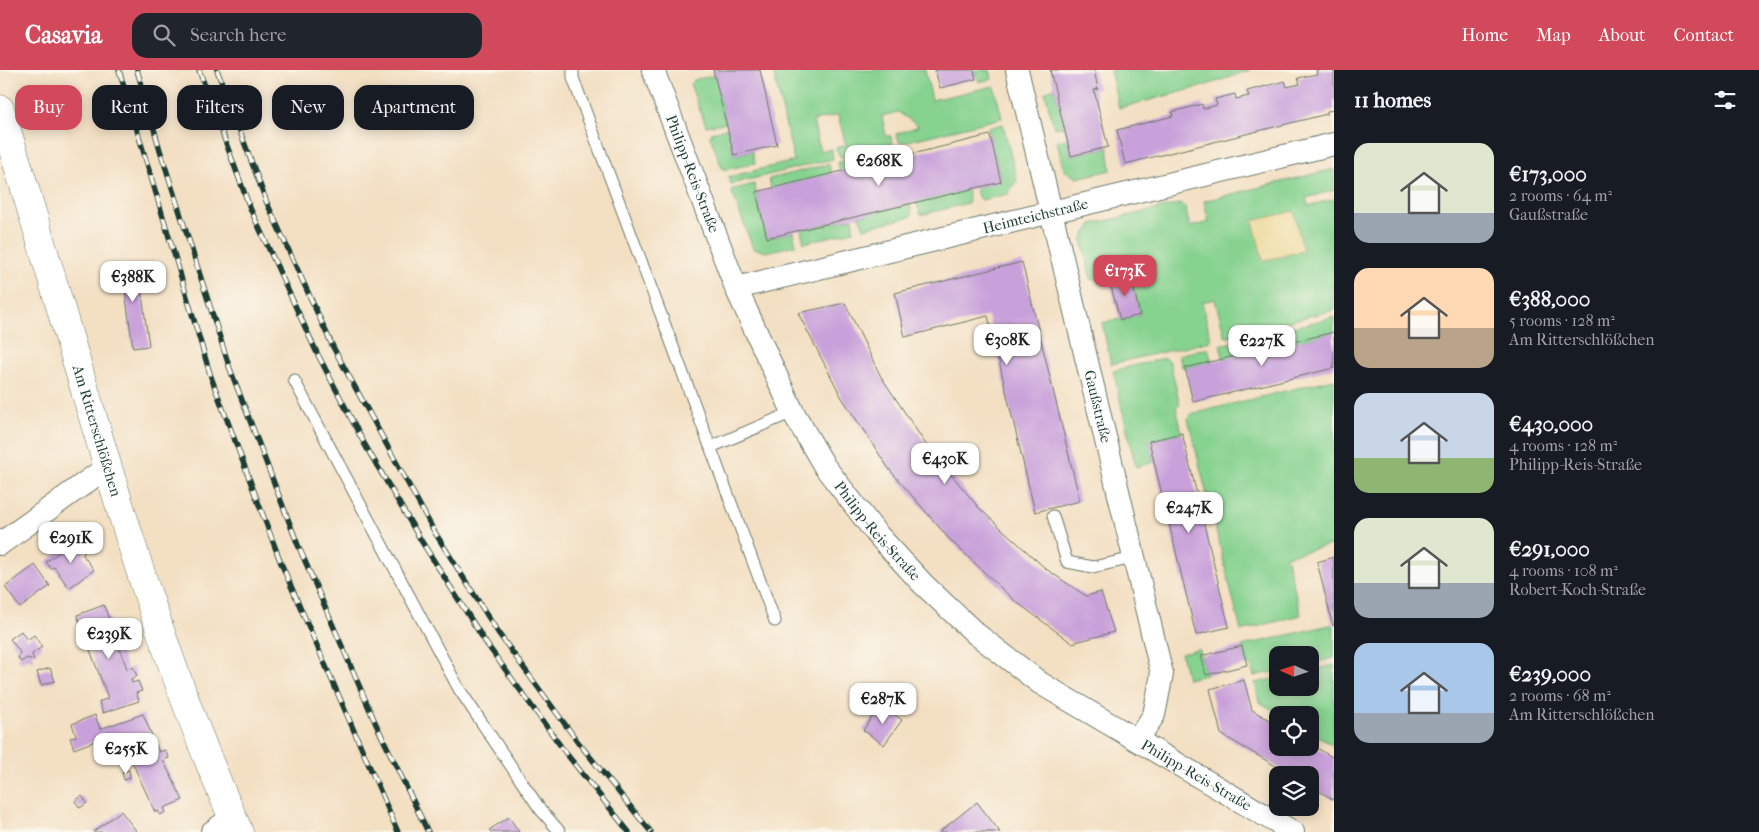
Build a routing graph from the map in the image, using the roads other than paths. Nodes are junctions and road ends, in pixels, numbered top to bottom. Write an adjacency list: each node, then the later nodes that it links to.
1 (573, 70): 10 (lane)
2 (653, 70): 7 (street, Philipp-Reis-Straße)
3 (1017, 70): 6 (street, Gaußstraße)
4 (1, 115): 11 (main road, Am Ritterschlößchen)
5 (1334, 144): 6 (street, Heimteichstraße)
6 (1051, 212): 7 (street, Heimteichstraße); 14 (street, Gaußstraße)
7 (736, 288): 9 (street, Philipp-Reis-Straße)
8 (294, 380): 18 (lane)
9 (792, 412): 10 (lane); 16 (street, Philipp-Reis-Straße)
10 (711, 447): 15 (lane)
11 (110, 470): 13 (street); 17 (main road, Am Ritterschlößchen)
12 (1053, 516): 14 (lane)
13 (0, 544)
14 (1134, 558): 16 (street, Gaußstraße)
15 (776, 621)
16 (1137, 740): 19 (street, Philipp-Reis-Straße)
17 (228, 827)
18 (560, 832)
19 (1293, 832)

